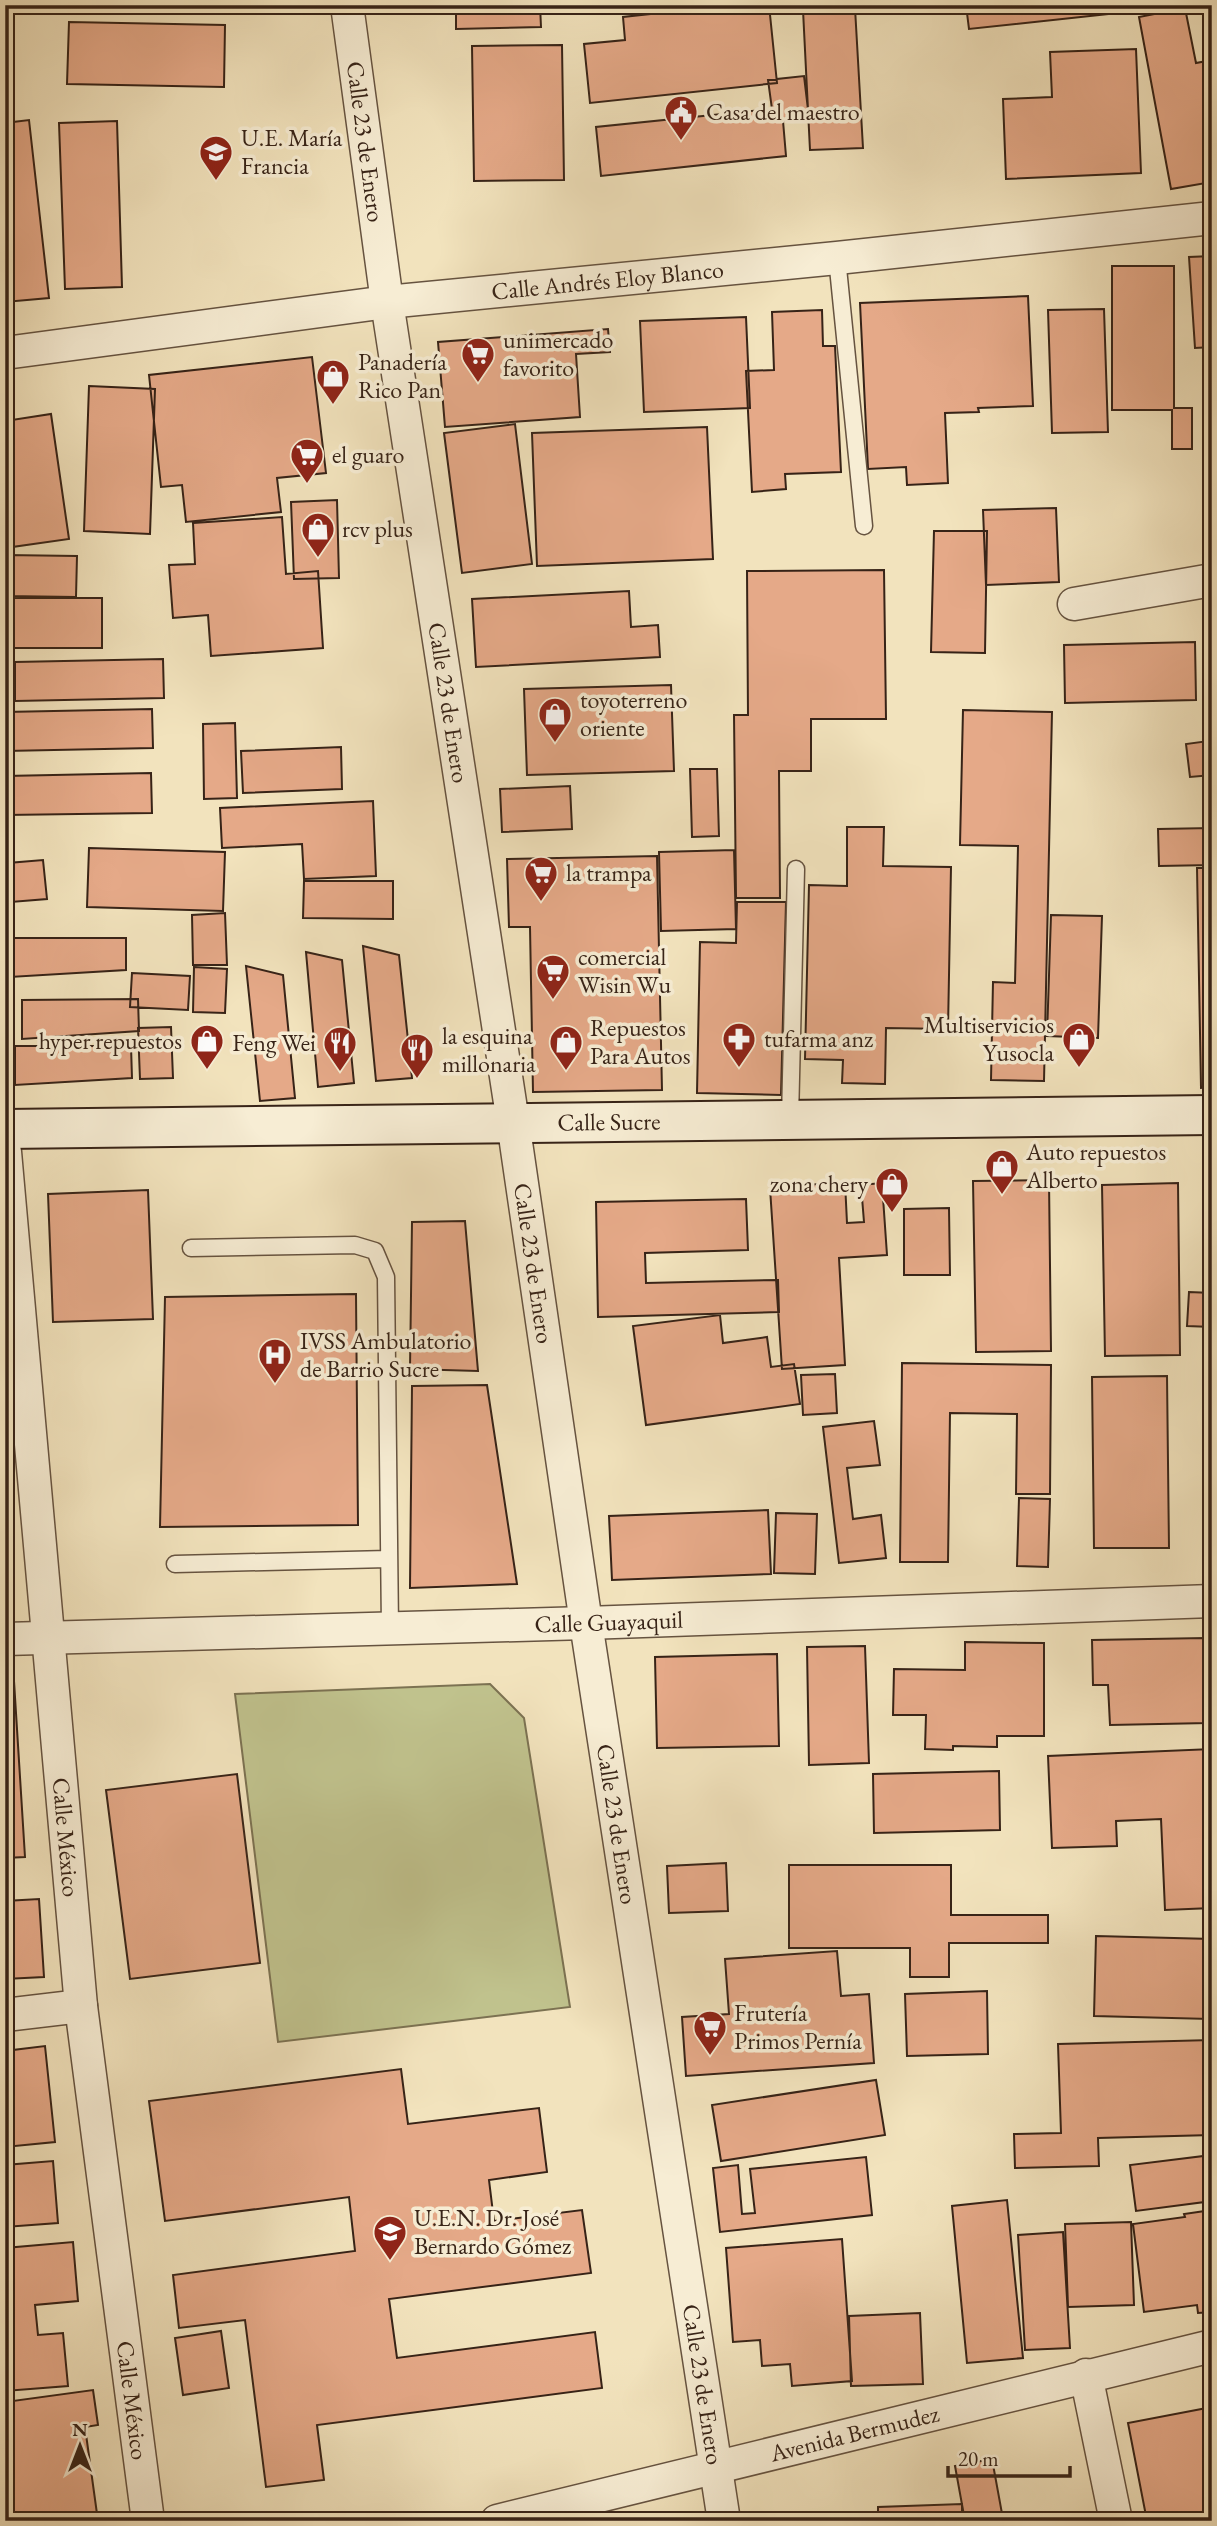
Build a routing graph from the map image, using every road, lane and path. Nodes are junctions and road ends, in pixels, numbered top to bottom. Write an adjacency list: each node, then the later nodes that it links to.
1 (347, 5): 4 (street, Calle 23 de Enero)
2 (1212, 218): 3 (street, Calle Andrés Eloy Blanco)
3 (837, 258): 4 (street, Calle Andrés Eloy Blanco); 6 (lane)
4 (387, 302): 5 (street, Calle Andrés Eloy Blanco); 12 (street, Calle 23 de Enero)
5 (5, 353)
6 (864, 526)
7 (1212, 580): 8 (street)
8 (1074, 604)
9 (796, 869): 11 (lane)
10 (1212, 1115): 11 (street, Calle Sucre)
11 (790, 1119): 12 (street, Calle Sucre)
12 (513, 1122): 13 (street, Calle Sucre); 19 (street, Calle 23 de Enero)
13 (5, 1129)
14 (5, 1152): 21 (street, Calle México)
15 (191, 1248): 16 (lane)
16 (388, 1559): 17 (lane); 20 (lane)
17 (174, 1564)
18 (1212, 1601): 19 (street, Calle Guayaquil)
19 (586, 1623): 20 (street, Calle Guayaquil); 27 (street, Calle 23 de Enero)
20 (390, 1628): 21 (street, Calle Guayaquil)
21 (50, 1638): 22 (street, Calle Guayaquil); 23 (street, Calle México)
22 (5, 1639)
23 (81, 2006): 24 (street); 28 (street, Calle México)
24 (5, 2015)
25 (1212, 2346): 26 (street, Avenida Bermudez)
26 (1086, 2375): 27 (street, Avenida Bermudez); 31 (street)
27 (715, 2467): 29 (street, Avenida Bermudez); 30 (street, Calle 23 de Enero)
28 (148, 2521)
29 (497, 2521)
30 (724, 2521)
31 (1116, 2521)

